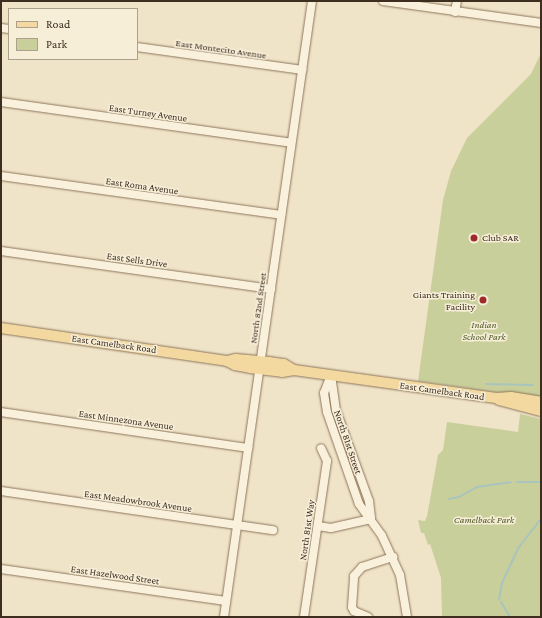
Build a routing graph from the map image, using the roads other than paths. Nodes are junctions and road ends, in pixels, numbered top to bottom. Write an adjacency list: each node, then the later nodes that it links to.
1 (312, 1): 7 (street, North 82nd Street)
2 (383, 1): 4 (street)
3 (457, 1): 4 (street)
4 (456, 12): 5 (street)
5 (541, 23)
6 (138, 47): 7 (street, East Montecito Avenue)
7 (302, 70): 9 (street, North 82nd Street)
8 (1, 102): 9 (street, East Turney Avenue)
9 (291, 143): 11 (street, North 82nd Street)
10 (1, 176): 11 (street, East Roma Avenue)
11 (281, 215): 13 (street, North 82nd Street)
12 (1, 251): 13 (street, East Sells Drive)
13 (271, 289): 15 (street, North 82nd Street)
14 (1, 328): 15 (main road, East Camelback Road)
15 (260, 365): 16 (main road, East Camelback Road); 21 (street, North 82nd Street)
16 (331, 375): 17 (main road, East Camelback Road); 24 (street, North 81st Street)
17 (496, 398): 18 (main road, East Camelback Road); 19 (main road, East Camelback Road)
18 (541, 402)
19 (541, 410)
20 (1, 412): 21 (street, East Minnezona Avenue)
21 (248, 448): 25 (street, North 82nd Street)
22 (321, 448): 26 (street, North 81st Way)
23 (1, 491): 25 (street, East Meadowbrook Avenue)
24 (371, 519): 26 (street); 28 (street, North 81st Street)
25 (237, 525): 27 (street, East Meadowbrook Avenue); 30 (street, North 82nd Street)
26 (318, 526): 32 (street, North 81st Way)
27 (273, 530)
28 (393, 557): 33 (street); 34 (street, North 81st Street)
29 (1, 569): 30 (street, East Hazelwood Street)
30 (226, 601): 31 (street, North 82nd Street)
31 (224, 617)
32 (304, 617)
33 (368, 617)
34 (407, 617)

